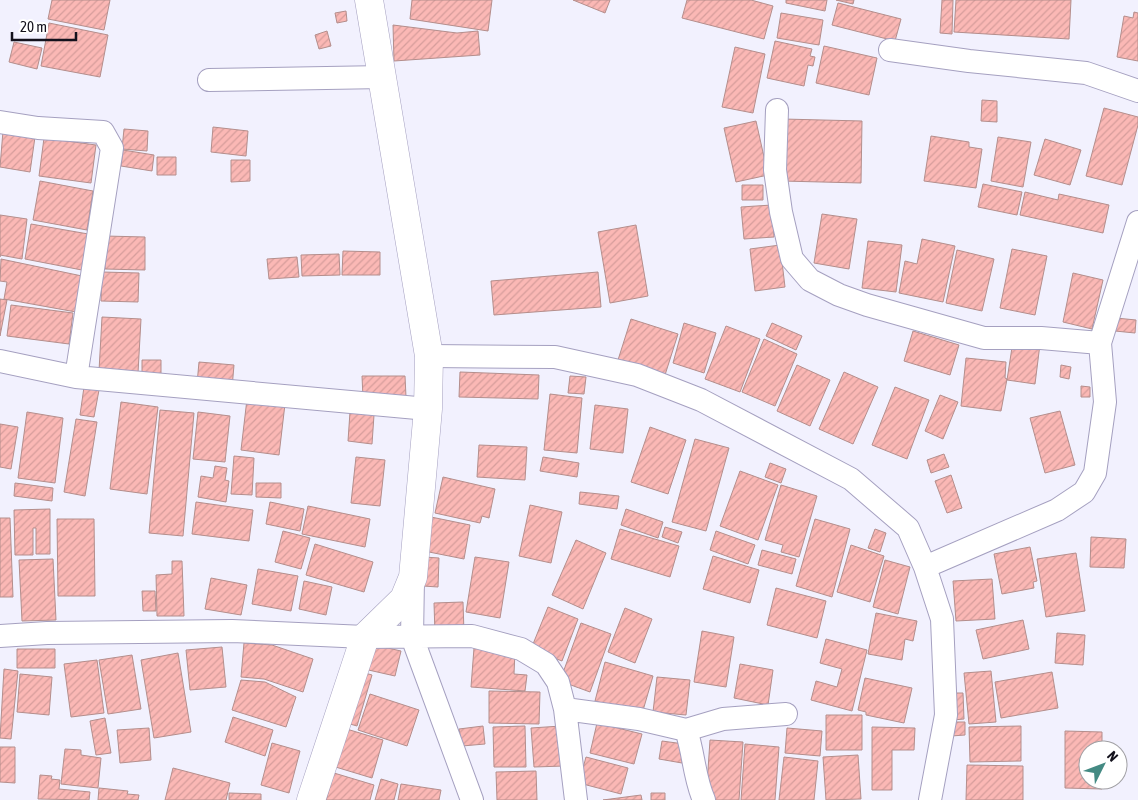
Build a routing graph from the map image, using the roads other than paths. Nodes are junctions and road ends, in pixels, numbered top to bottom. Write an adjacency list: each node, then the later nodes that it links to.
1 (369, 0): 3 (street)
2 (890, 50): 5 (street)
3 (384, 77): 4 (street); 10 (street)
4 (209, 80)
5 (1138, 91)
6 (777, 110): 9 (street)
7 (0, 122): 12 (street)
8 (1138, 222): 9 (street)
9 (1100, 343): 14 (street)
10 (430, 356): 13 (street); 14 (street)
11 (0, 361): 12 (street)
12 (76, 377): 13 (street)
13 (428, 408): 15 (street)
14 (925, 567): 26 (street)
15 (413, 577): 17 (street); 18 (street)
16 (0, 636): 17 (street)
17 (365, 637): 18 (street); 22 (street)
18 (412, 638): 19 (street); 23 (street)
19 (565, 709): 21 (street); 24 (street)
20 (786, 714): 21 (street)
21 (686, 730): 25 (street)
22 (311, 800)
23 (472, 800)
24 (576, 800)
25 (704, 800)
26 (930, 800)

